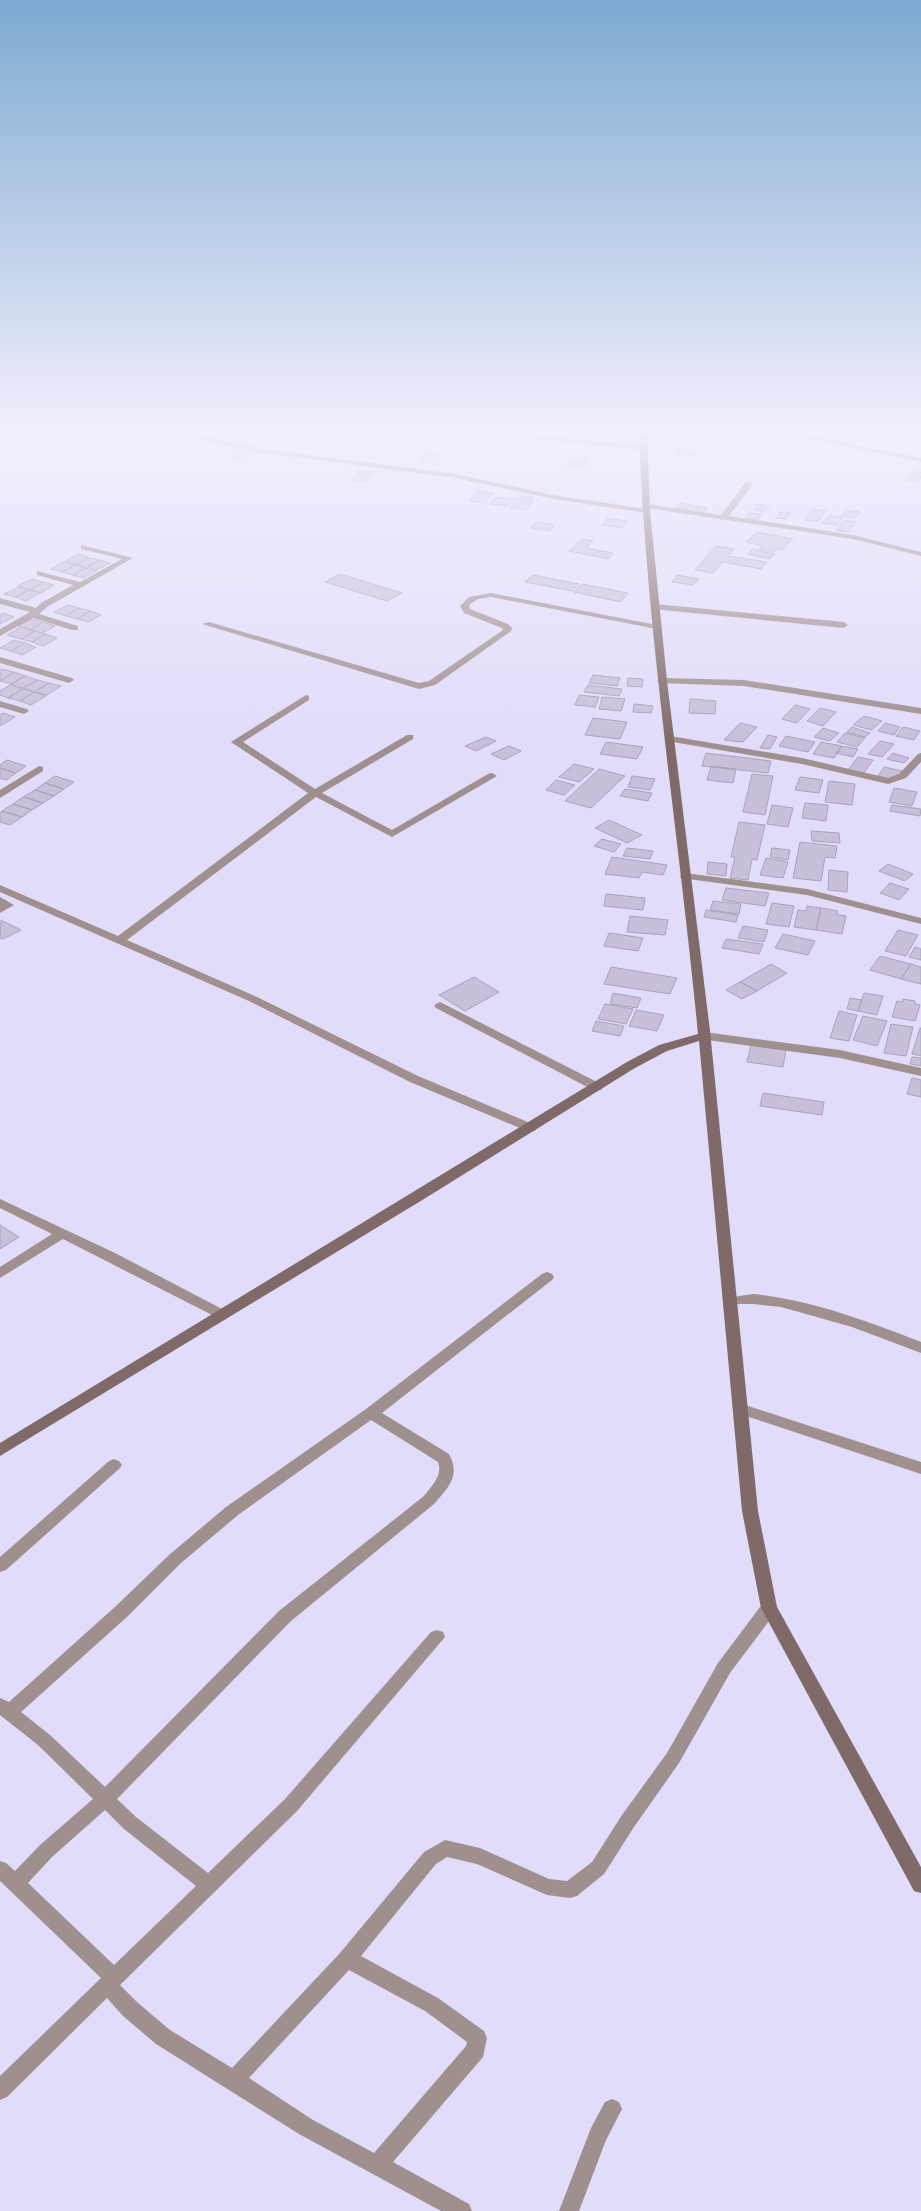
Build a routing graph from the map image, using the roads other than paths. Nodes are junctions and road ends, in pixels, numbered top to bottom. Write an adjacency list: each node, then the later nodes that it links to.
1 (648, 534): 8 (main road)
2 (834, 534): 4 (street)
3 (84, 547): 6 (street)
4 (921, 554)
5 (40, 573): 6 (street)
6 (81, 585): 9 (street)
7 (0, 601): 9 (street)
8 (655, 607): 11 (street); 12 (main road)
9 (35, 613): 13 (street); 14 (street)
10 (206, 624): 12 (lane)
11 (844, 625)
12 (657, 627): 17 (main road)
13 (75, 628)
14 (0, 633)
15 (0, 660): 16 (street)
16 (69, 680)
17 (662, 681): 21 (street); 23 (main road)
18 (306, 698): 27 (street)
19 (0, 704): 20 (street)
20 (24, 711)
21 (921, 711)
22 (410, 737): 27 (street)
23 (670, 739): 24 (street); 29 (main road)
24 (921, 756)
25 (39, 769): 28 (street)
26 (492, 776): 27 (street)
27 (315, 793): 34 (street)
28 (0, 795)
29 (685, 876): 33 (street); 36 (main road)
30 (0, 888): 31 (street)
31 (28, 900): 32 (street); 34 (street)
32 (3, 905)
33 (921, 920)
34 (120, 940): 39 (street)
35 (440, 1006): 38 (street)
36 (704, 1036): 37 (street); 38 (main road); 44 (main road)
37 (921, 1072)
38 (597, 1086): 39 (main road)
39 (531, 1128): 45 (main road)
40 (0, 1203): 41 (street)
41 (63, 1233): 42 (street); 45 (street)
42 (0, 1273)
43 (547, 1277): 48 (street)
44 (731, 1301): 46 (street); 47 (main road)
45 (220, 1314): 49 (main road)
46 (921, 1348)
47 (742, 1409): 51 (street); 53 (main road)
48 (371, 1413): 55 (street); 56 (street)
49 (0, 1450)
50 (114, 1465): 52 (street)
51 (921, 1468)
52 (0, 1566)
53 (769, 1608): 60 (main road); 61 (street)
54 (437, 1637): 59 (street)
55 (4, 1708): 56 (street)
56 (105, 1799): 58 (street); 59 (street)
57 (0, 1869): 58 (street)
58 (15, 1884): 62 (street)
59 (209, 1885): 62 (street)
60 (921, 1885)
61 (347, 1959): 63 (street); 66 (street)
62 (111, 1981): 63 (street); 64 (street)
63 (234, 2080): 66 (street)
64 (0, 2090)
65 (612, 2109): 68 (street)
66 (376, 2166): 67 (street)
67 (462, 2211)
68 (569, 2211)

